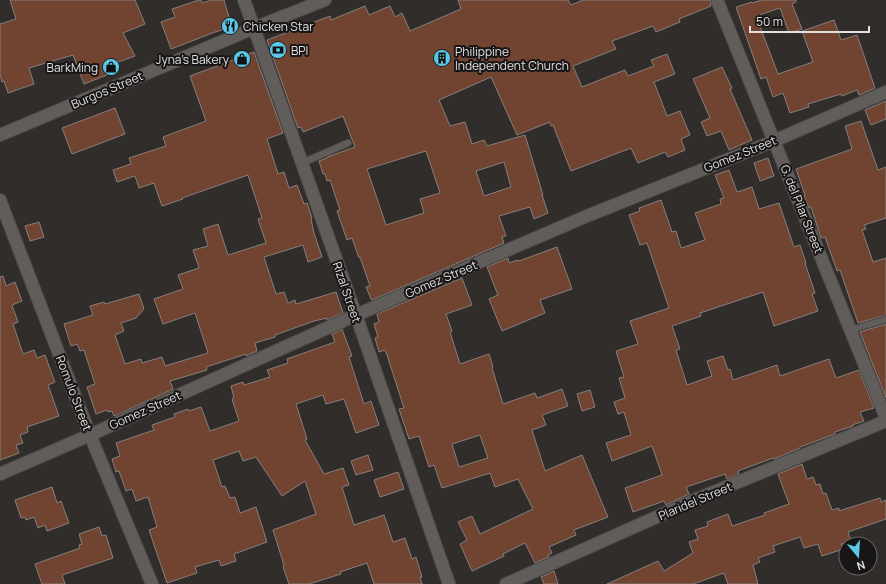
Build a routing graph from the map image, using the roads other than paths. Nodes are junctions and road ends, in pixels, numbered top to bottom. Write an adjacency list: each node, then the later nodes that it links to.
1 (244, 0): 4 (street, Rizal Street)
2 (324, 0): 4 (street, Burgos Street)
3 (717, 0): 7 (street, G. del Pilar Street)
4 (254, 28): 6 (street, Burgos Street); 9 (street, Rizal Street)
5 (886, 92): 7 (street, Gomez Street)
6 (0, 135)
7 (774, 141): 11 (street, Gomez Street); 13 (street, G. del Pilar Street)
8 (348, 143): 9 (lane)
9 (302, 163): 11 (street, Rizal Street)
10 (0, 200): 16 (street, Romulo Street)
11 (356, 315): 16 (street, Gomez Street); 19 (street, Rizal Street)
12 (886, 319): 13 (lane)
13 (851, 330): 14 (street, G. del Pilar Street)
14 (886, 418)
15 (886, 421): 20 (street, Plaridel Street)
16 (90, 435): 17 (street, Gomez Street); 18 (street, Romulo Street)
17 (0, 474)
18 (152, 584)
19 (449, 584)
20 (506, 584)

